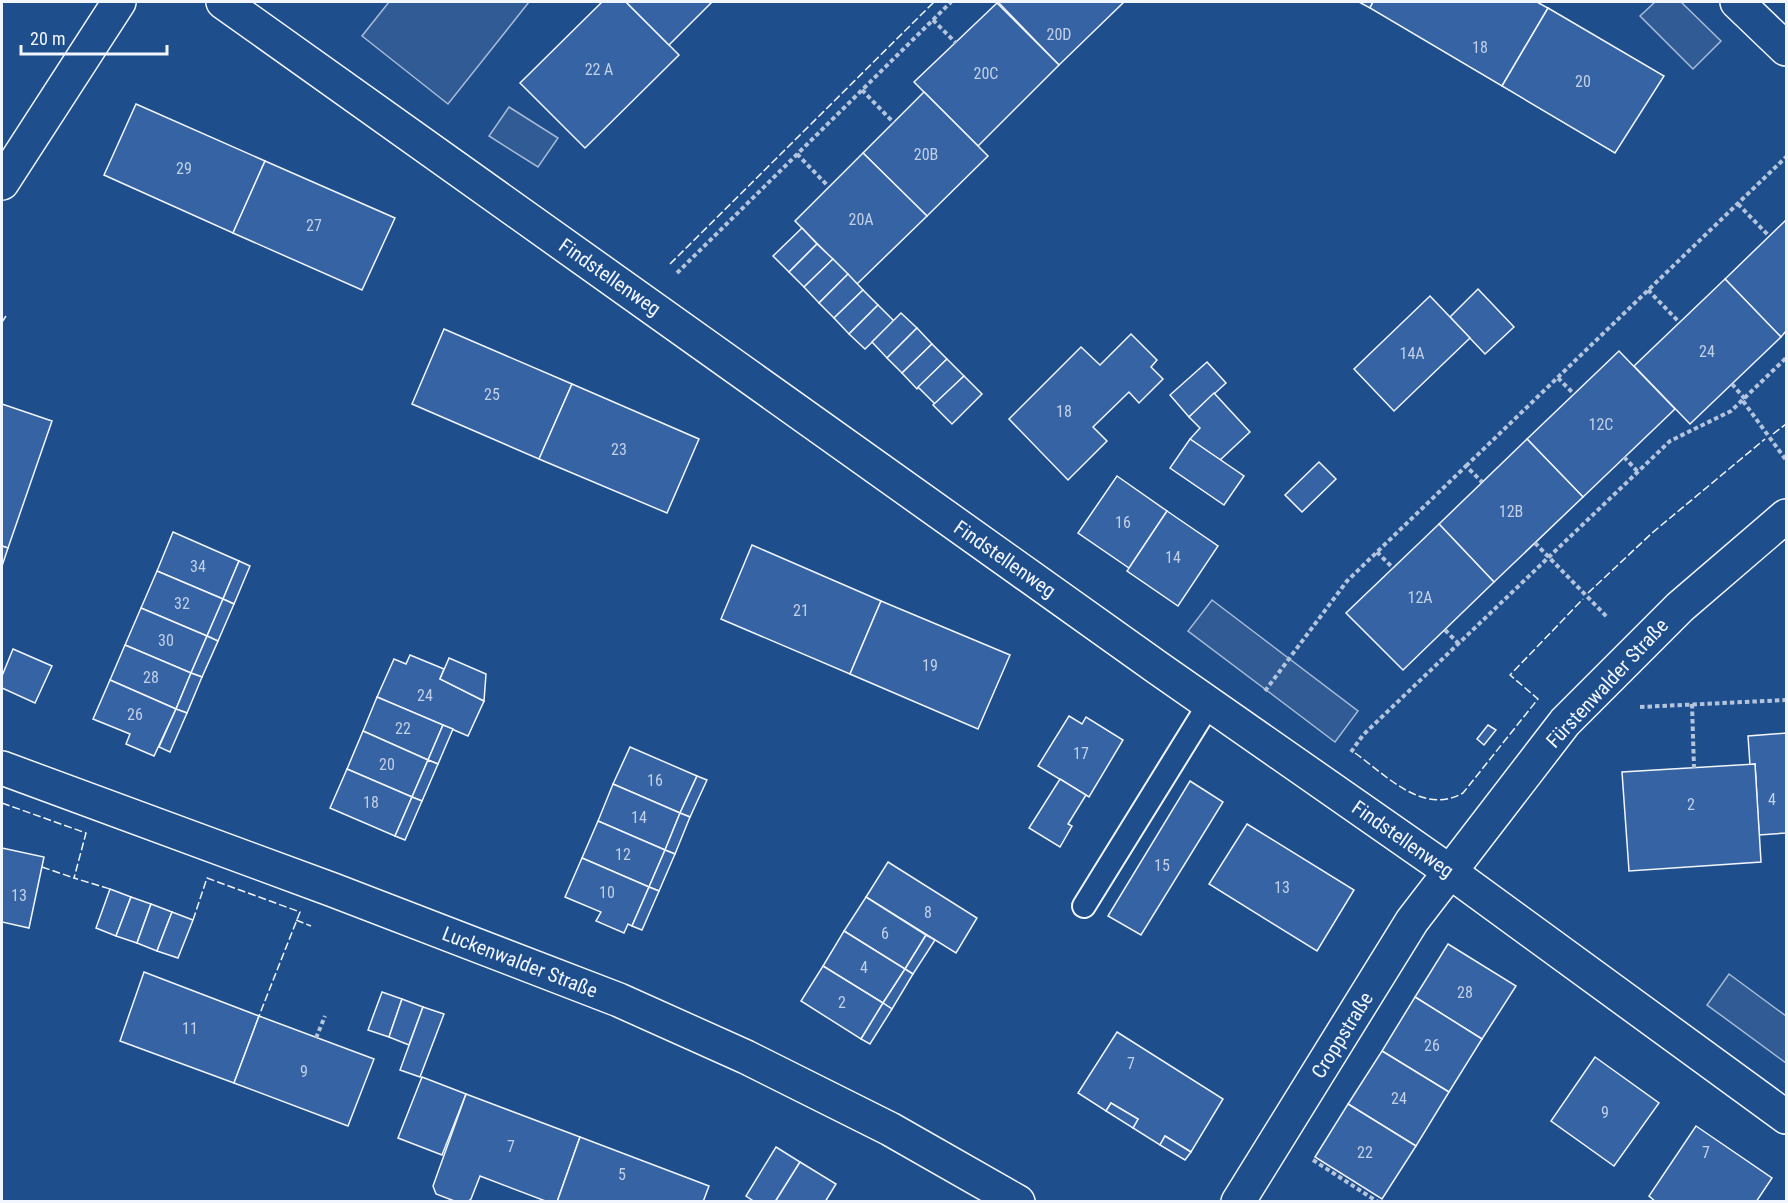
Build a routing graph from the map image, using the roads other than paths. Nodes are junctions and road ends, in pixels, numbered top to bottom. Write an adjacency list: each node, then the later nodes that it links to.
1 (119, 2): 5 (street)
2 (224, 2): 7 (street, Findstellenweg)
3 (1737, 2): 4 (street)
4 (1786, 49)
5 (2, 183)
6 (1786, 516): 9 (street, Fürstenwalder Straße)
7 (1209, 704): 9 (street, Findstellenweg); 10 (lane)
8 (2, 768): 12 (street, Luckenwalder Straße)
9 (1449, 871): 11 (street, Findstellenweg); 13 (street, Croppstraße)
10 (1084, 906)
11 (1786, 1117)
12 (1018, 1202)
13 (1238, 1202)

